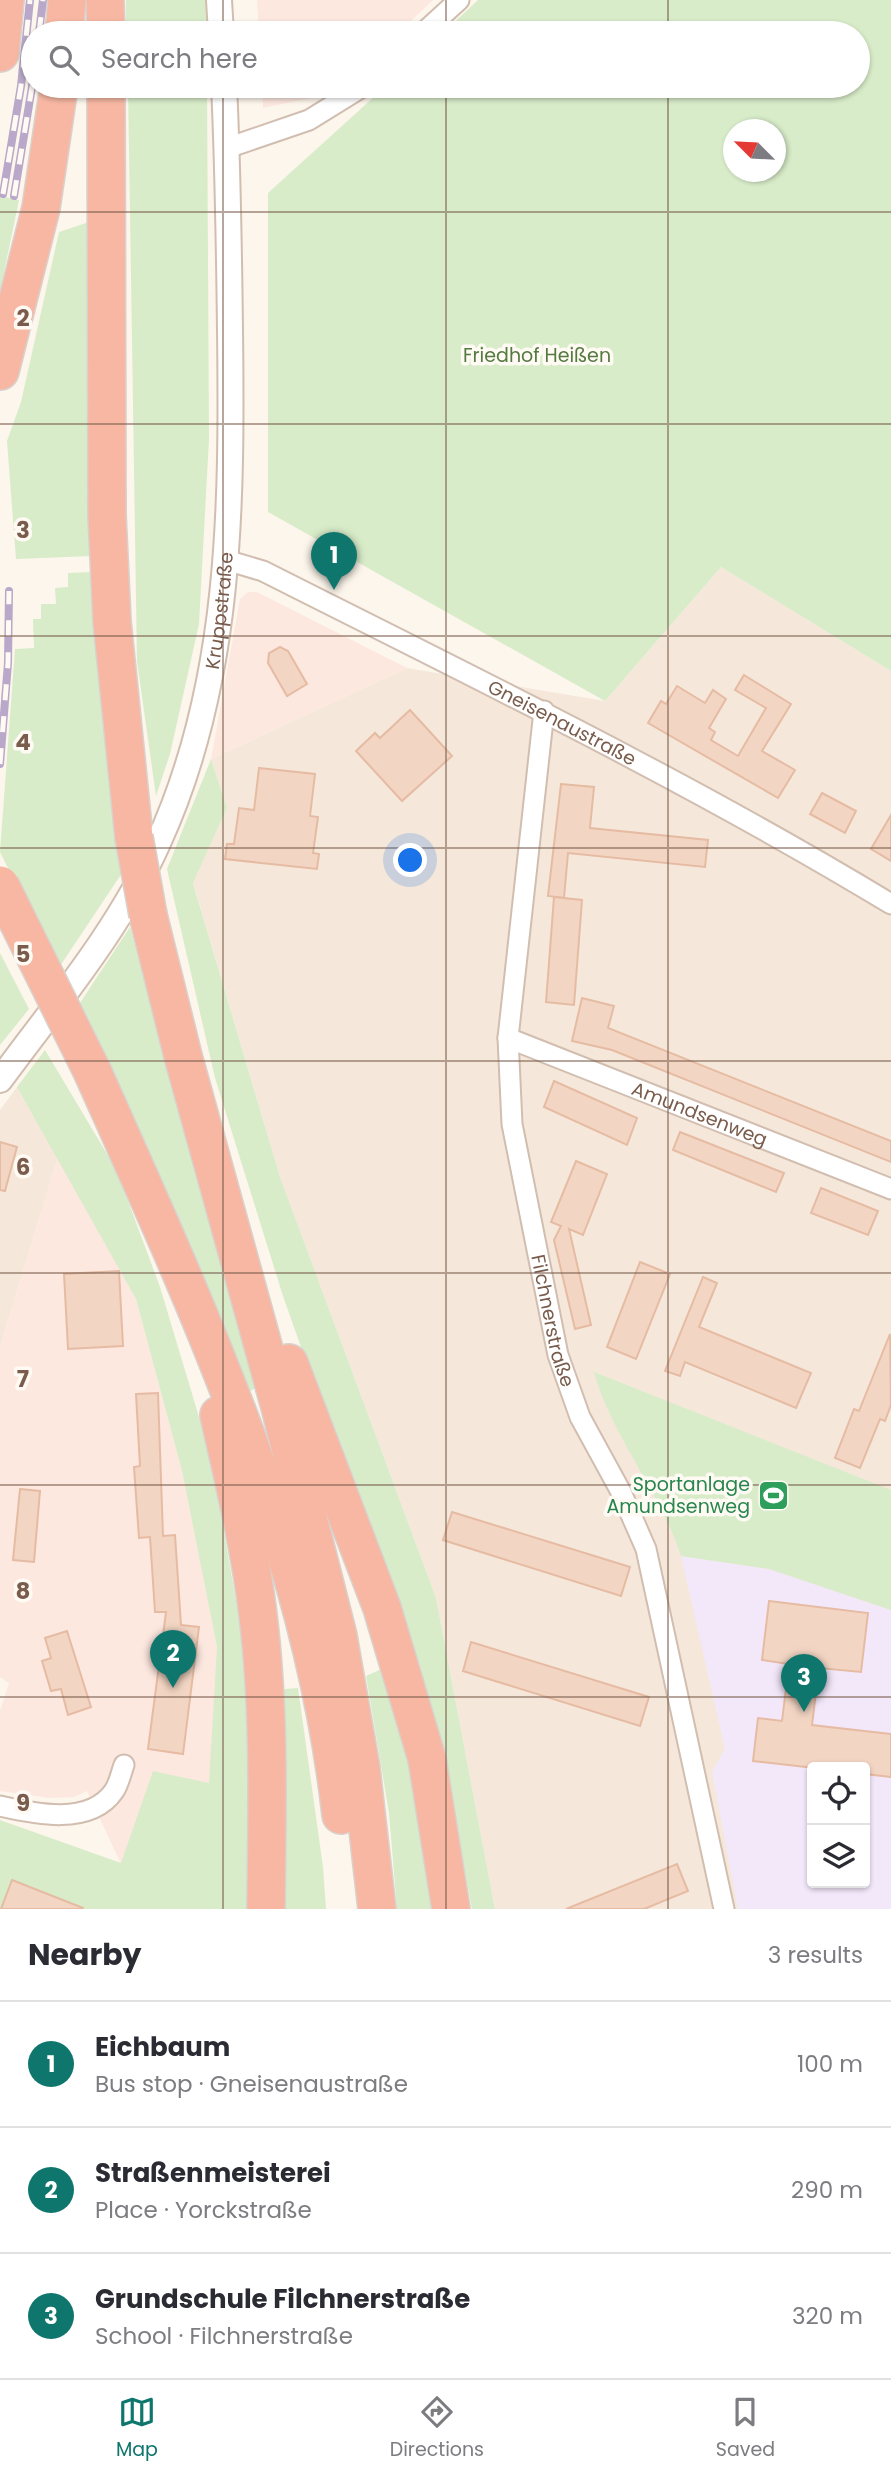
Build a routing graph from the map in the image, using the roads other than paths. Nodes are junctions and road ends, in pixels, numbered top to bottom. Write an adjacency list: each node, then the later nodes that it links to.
1 (5, 0): 10 (highway)
2 (67, 0): 6 (highway)
3 (105, 0): 7 (highway)
4 (219, 0): 8 (street)
5 (459, 0): 9 (street)
6 (65, 21)
7 (106, 21)
8 (220, 21)
9 (436, 21)
10 (0, 53)
11 (56, 98): 16 (highway)
12 (106, 98): 23 (highway, bridge)
13 (225, 98): 15 (street, Kruppstraße)
14 (345, 98): 15 (street)
15 (227, 148): 17 (street, Kruppstraße)
16 (0, 371)
17 (226, 560): 18 (street, Gneisenaustraße); 22 (street, Kruppstraße)
18 (544, 711): 20 (street, Gneisenaustraße); 21 (street, Filchnerstraße)
19 (0, 885): 25 (highway, bridge)
20 (891, 904)
21 (508, 1038): 24 (street, Amundsenweg); 32 (street, Filchnerstraße)
22 (0, 1080)
23 (212, 1159): 30 (highway); 31 (highway)
24 (891, 1189)
25 (188, 1288): 28 (highway); 29 (highway)
26 (124, 1765): 27 (street)
27 (0, 1806)
28 (266, 1909)
29 (351, 1909)
30 (377, 1909)
31 (451, 1909)
32 (724, 1909)

